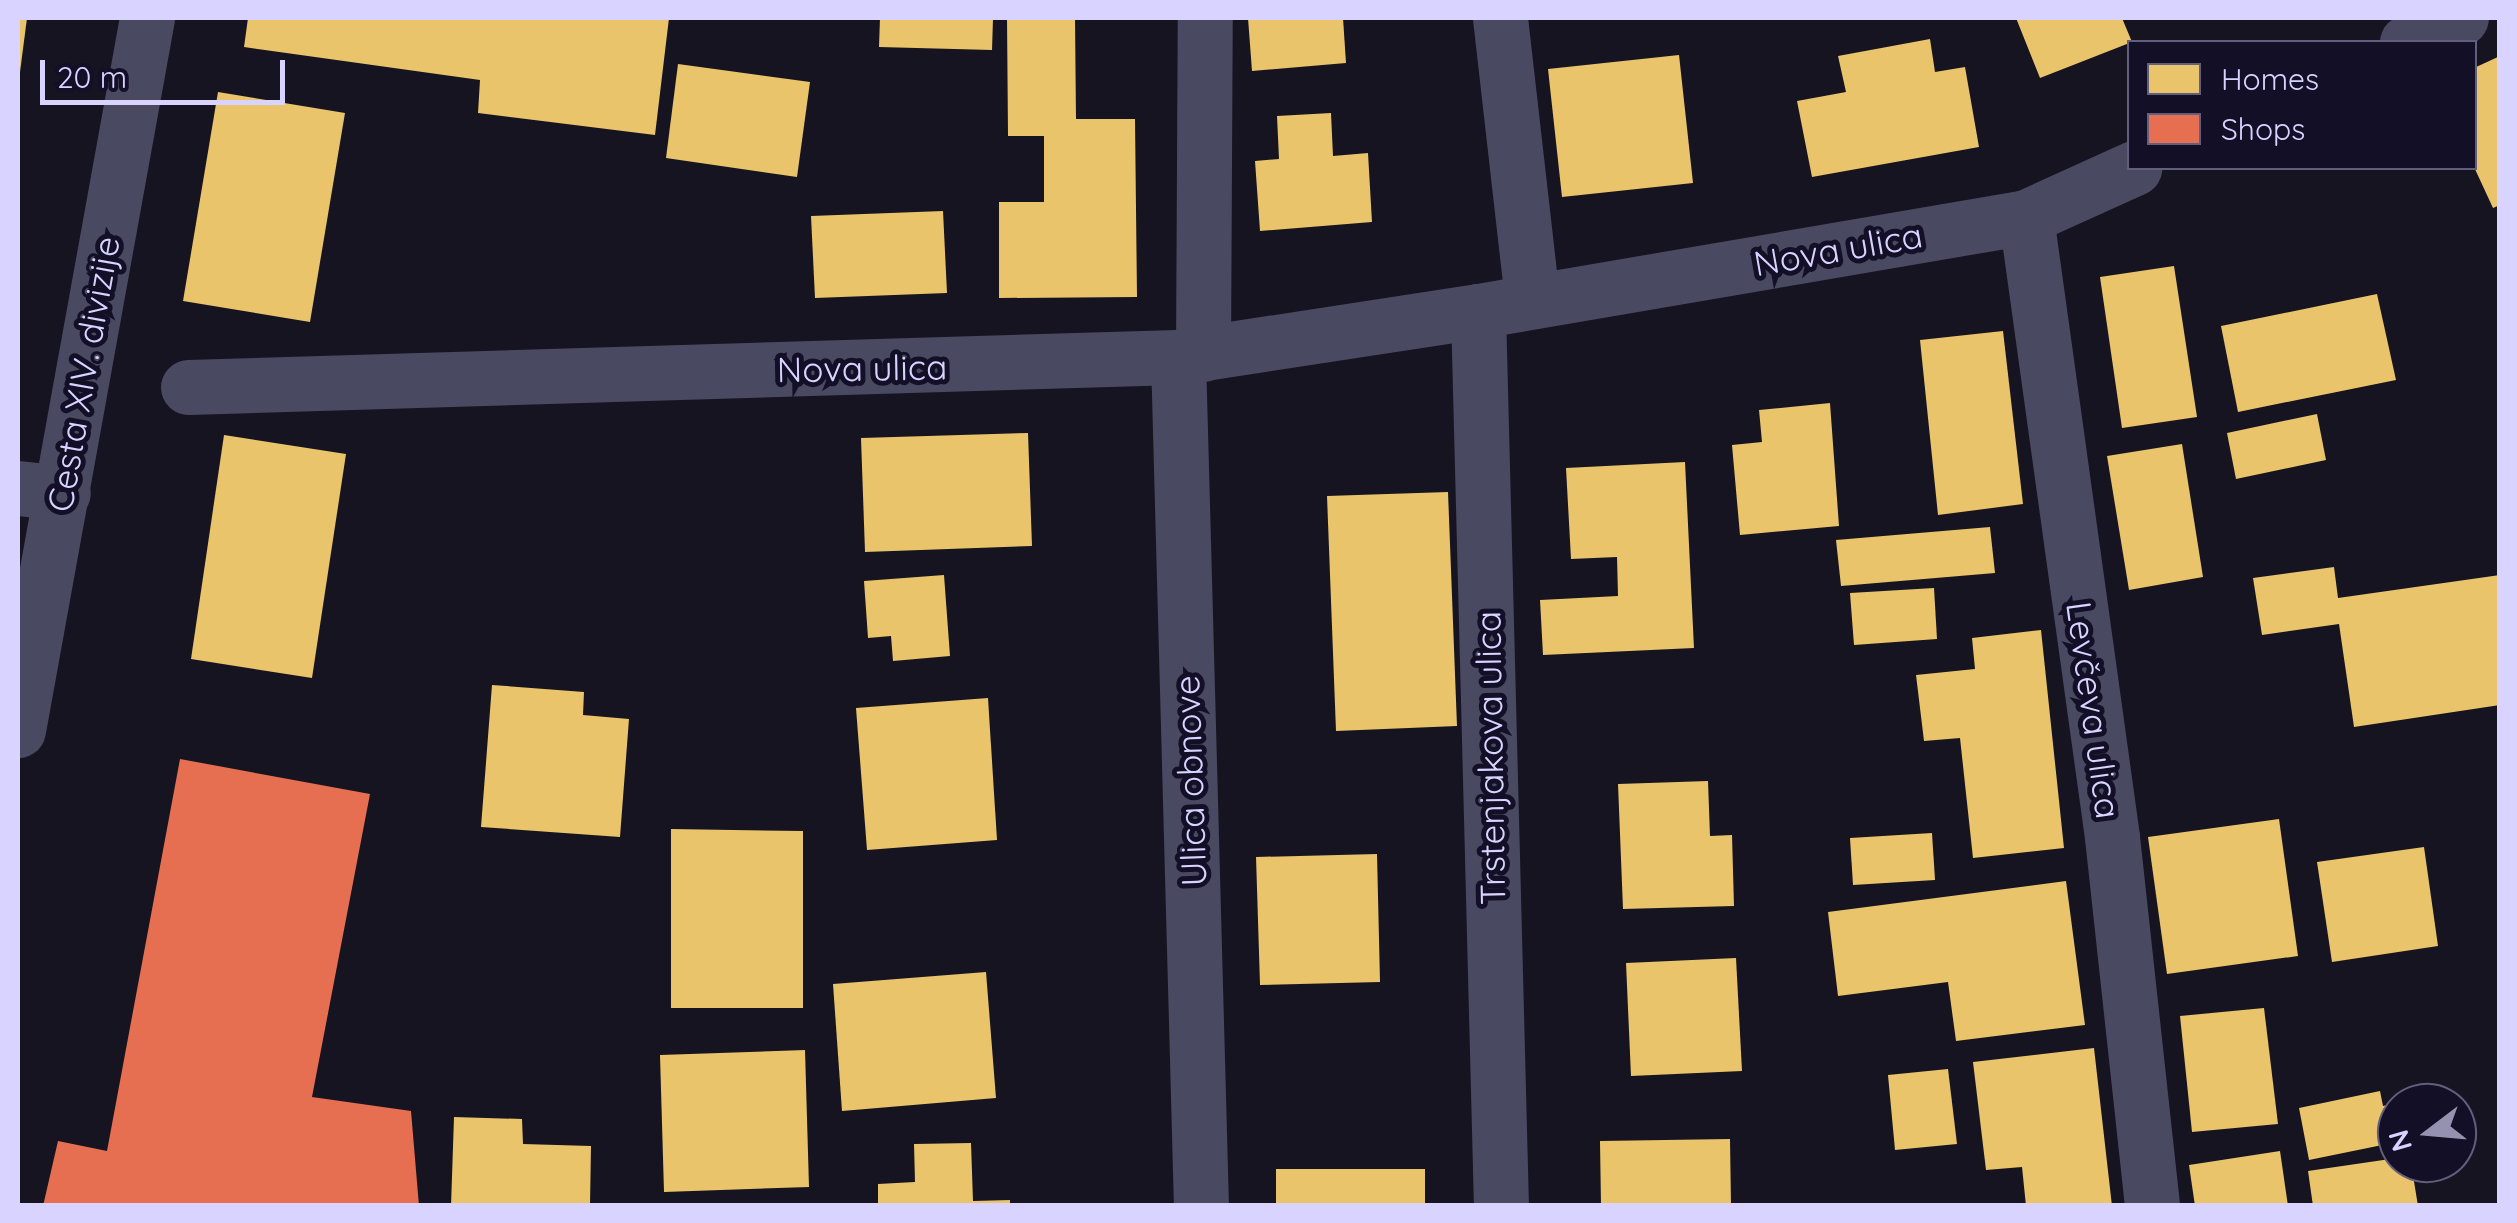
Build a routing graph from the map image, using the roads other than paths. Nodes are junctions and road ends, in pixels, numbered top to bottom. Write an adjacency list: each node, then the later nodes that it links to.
1 (147, 18): 12 (street, Cesta XIV. divizije)
2 (1205, 18): 10 (street, Ulica obnove)
3 (1500, 18): 8 (street)
4 (2461, 18): 5 (street)
5 (2412, 40)
6 (2130, 170): 7 (street, Nova ulica)
7 (2026, 217): 8 (street, Nova ulica); 16 (street, Levčeva ulica)
8 (1532, 302): 9 (street, Nova ulica)
9 (1478, 311): 10 (street, Nova ulica); 15 (street, Trstenjakova ulica)
10 (1190, 356): 11 (street, Nova ulica); 14 (street, Ulica obnove)
11 (188, 388)
12 (40, 490): 13 (street, Cesta XIV. divizije)
13 (18, 730)
14 (1201, 1206)
15 (1501, 1206)
16 (2152, 1206)

